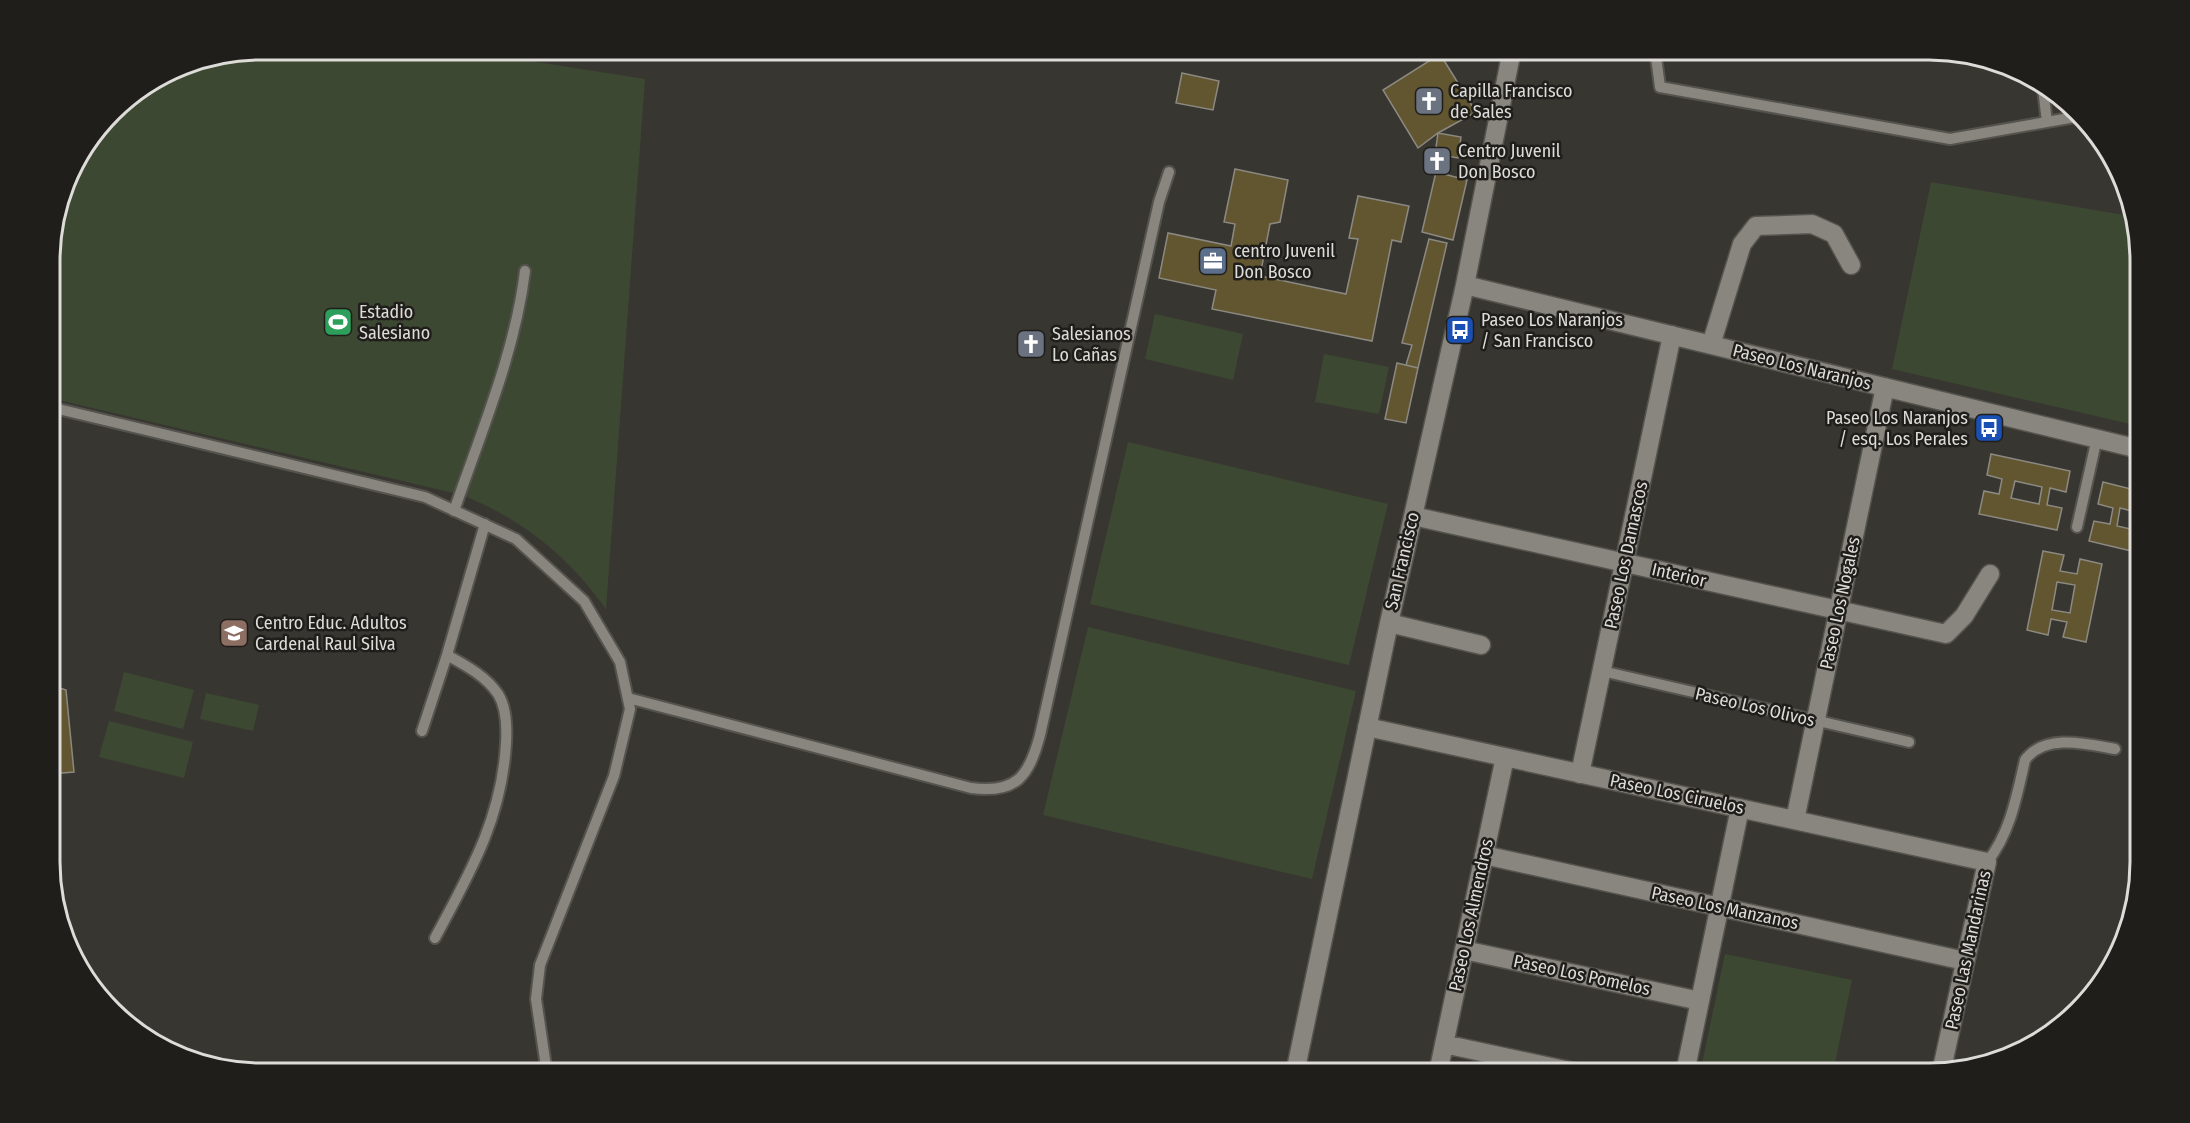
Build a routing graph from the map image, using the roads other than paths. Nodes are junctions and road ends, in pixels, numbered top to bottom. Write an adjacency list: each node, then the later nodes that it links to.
1 (1510, 60): 9 (street, San Francisco)
2 (1656, 60): 5 (lane)
3 (2044, 96): 5 (lane)
4 (2070, 118): 5 (lane)
5 (2047, 122)
6 (1169, 172): 27 (lane)
7 (1851, 265): 11 (street)
8 (525, 271): 16 (lane)
9 (1464, 285): 10 (street, Paseo Los Naranjos); 17 (street, San Francisco)
10 (1672, 335): 11 (street, Paseo Los Naranjos); 20 (street, Paseo Los Damascos)
11 (1711, 345): 12 (street, Paseo Los Naranjos)
12 (1885, 387): 14 (street, Paseo Los Naranjos); 22 (street, Paseo Los Nogales)
13 (60, 409): 16 (lane)
14 (2097, 438): 15 (street, Paseo Los Naranjos); 19 (lane)
15 (2130, 447)
16 (454, 511): 18 (lane)
17 (1413, 516): 20 (street, Interior); 23 (street, San Francisco)
18 (484, 524): 25 (lane); 27 (lane)
19 (2077, 527)
20 (1624, 563): 22 (street, Interior); 26 (street, Paseo Los Damascos)
21 (1990, 574): 22 (street, Interior)
22 (1839, 610): 28 (street, Paseo Los Nogales)
23 (1389, 623): 24 (street); 29 (street, San Francisco)
24 (1481, 645)
25 (447, 655): 30 (lane); 40 (lane)
26 (1602, 671): 28 (lane, Paseo Los Olivos); 34 (street, Paseo Los Damascos)
27 (628, 698): 45 (lane)
28 (1815, 721): 31 (lane, Paseo Los Olivos); 36 (street, Paseo Los Nogales)
29 (1367, 728): 33 (street, Paseo Los Ciruelos); 46 (street, San Francisco)
30 (422, 731)
31 (1909, 742)
32 (2115, 749): 38 (lane)
33 (1505, 757): 34 (street, Paseo Los Ciruelos); 37 (street, Paseo Los Almendros)
34 (1580, 774): 35 (street, Paseo Los Ciruelos)
35 (1740, 808): 36 (street, Paseo Los Ciruelos); 39 (street)
36 (1795, 820): 38 (street, Paseo Los Ciruelos)
37 (1484, 855): 39 (street, Paseo Los Manzanos); 41 (street, Paseo Los Almendros)
38 (1987, 862): 42 (street, Paseo Las Mandarinas)
39 (1720, 907): 42 (street, Paseo Los Manzanos); 43 (street)
40 (435, 938)
41 (1464, 950): 43 (street, Paseo Los Pomelos); 44 (street, Paseo Los Almendros)
42 (1965, 961): 50 (street, Paseo Las Mandarinas)
43 (1700, 1000): 49 (street)
44 (1444, 1044): 47 (street, Paseo Los Almendros); 48 (street)
45 (546, 1063)
46 (1297, 1063)
47 (1440, 1063)
48 (1533, 1063)
49 (1687, 1063)
50 (1943, 1063)

